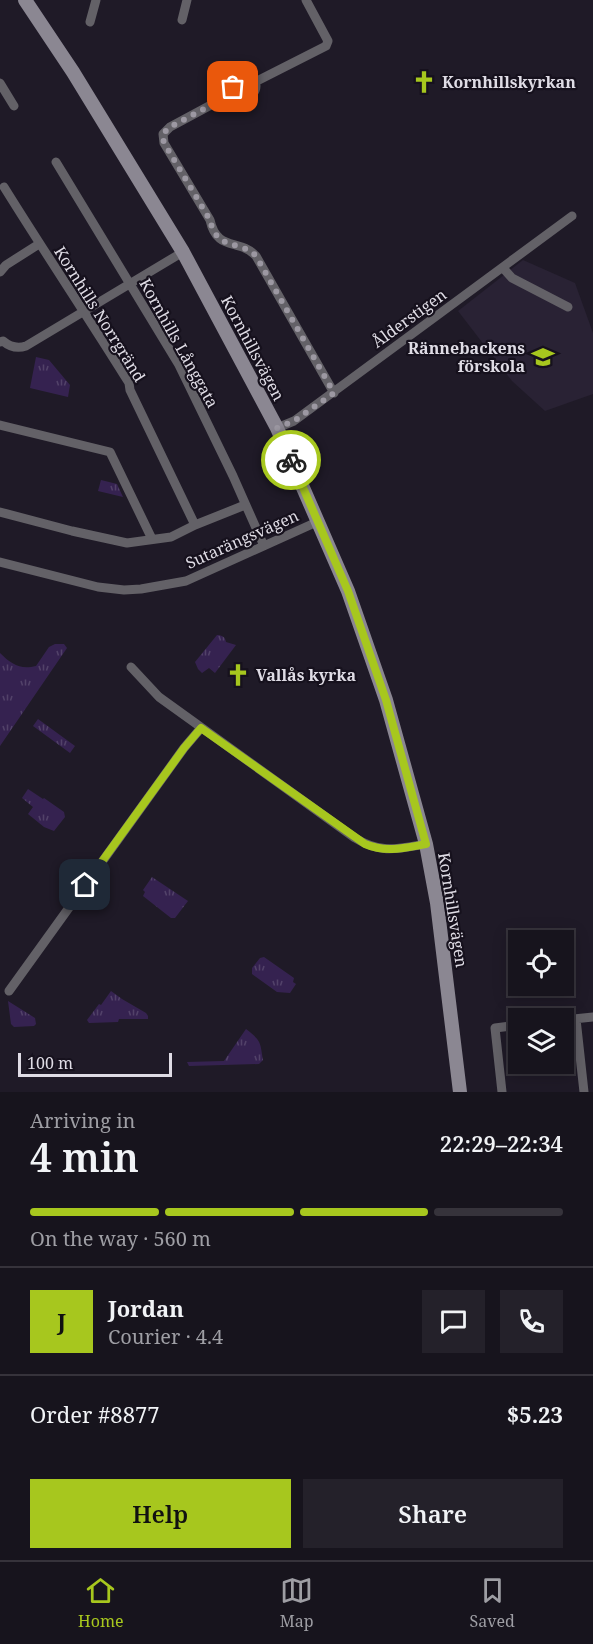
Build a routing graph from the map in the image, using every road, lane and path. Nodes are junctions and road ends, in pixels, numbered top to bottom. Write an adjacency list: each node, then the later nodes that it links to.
1 (25, 0): 15 (street, Kornhillsvägen)
2 (96, 0): 6 (street)
3 (187, 0): 5 (street)
4 (306, 0): 8 (street)
5 (182, 20)
6 (90, 22)
7 (0, 82): 10 (street)
8 (255, 82): 9 (street); 9 (street)
9 (236, 92): 22 (street)
10 (14, 106)
11 (56, 162): 18 (street, Kornhills Långgata)
12 (4, 187): 14 (street, Kornhills Norrgränd)
13 (572, 216): 16 (street, Ålderstigen)
14 (39, 244): 17 (street); 20 (street, Kornhills Norrgränd)
15 (183, 252): 18 (street); 24 (street, Kornhillsvägen)
16 (503, 268): 19 (street); 22 (street, Ålderstigen)
17 (0, 272)
18 (130, 285): 20 (street); 25 (street, Kornhills Långgata)
19 (568, 308)
20 (84, 311): 21 (street); 28 (street, Kornhills Norrgränd)
21 (1, 340)
22 (334, 393): 24 (street, Ålderstigen)
23 (0, 425): 29 (street)
24 (277, 428): 27 (street, Kornhillsvägen)
25 (245, 505): 28 (street); 30 (street, Kornhills Långgata)
26 (0, 512): 29 (street)
27 (319, 521): 30 (street, Sutarängsvägen); 34 (street, Kornhillsvägen)
28 (195, 525): 29 (street)
29 (152, 539)
30 (264, 546): 31 (street, Sutarängsvägen)
31 (0, 562)
32 (131, 667): 33 (street)
33 (201, 728): 34 (street); 35 (street)
34 (426, 844): 39 (street, Kornhillsvägen)
35 (9, 991)
36 (593, 1017): 37 (street)
37 (576, 1019): 41 (street)
38 (508, 1026): 40 (street)
39 (460, 1092)
40 (502, 1092)
41 (584, 1092)

